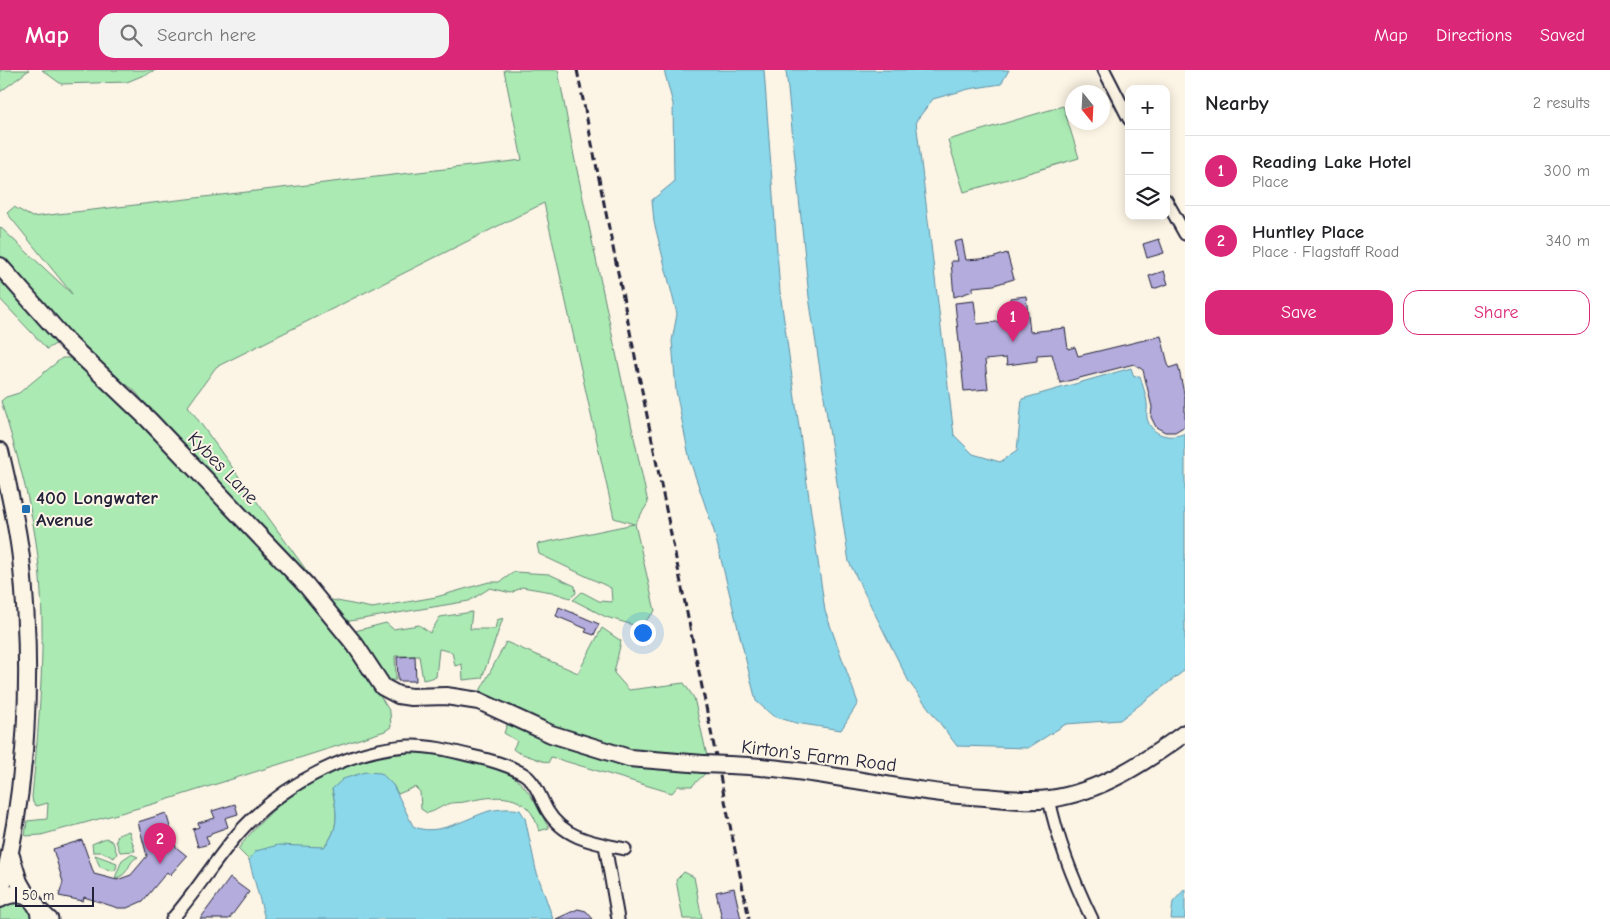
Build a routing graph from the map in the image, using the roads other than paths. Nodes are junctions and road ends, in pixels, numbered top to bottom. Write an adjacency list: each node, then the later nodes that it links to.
1 (1104, 70): 2 (street)
2 (1125, 111)
3 (1170, 207): 4 (street)
4 (1185, 234)
5 (0, 266): 7 (street, Kybes Lane)
6 (0, 451): 12 (street)
7 (411, 697): 9 (street, Kirton's Farm Road, bridge)
8 (1185, 733): 9 (street, Kirton's Farm Road)
9 (1049, 799): 18 (street)
10 (605, 844): 11 (street); 16 (street); 17 (street)
11 (626, 849)
12 (11, 856): 13 (street); 14 (street)
13 (0, 898): 14 (street)
14 (34, 906): 15 (street)
15 (52, 919)
16 (172, 919)
17 (618, 919)
18 (1092, 919)

